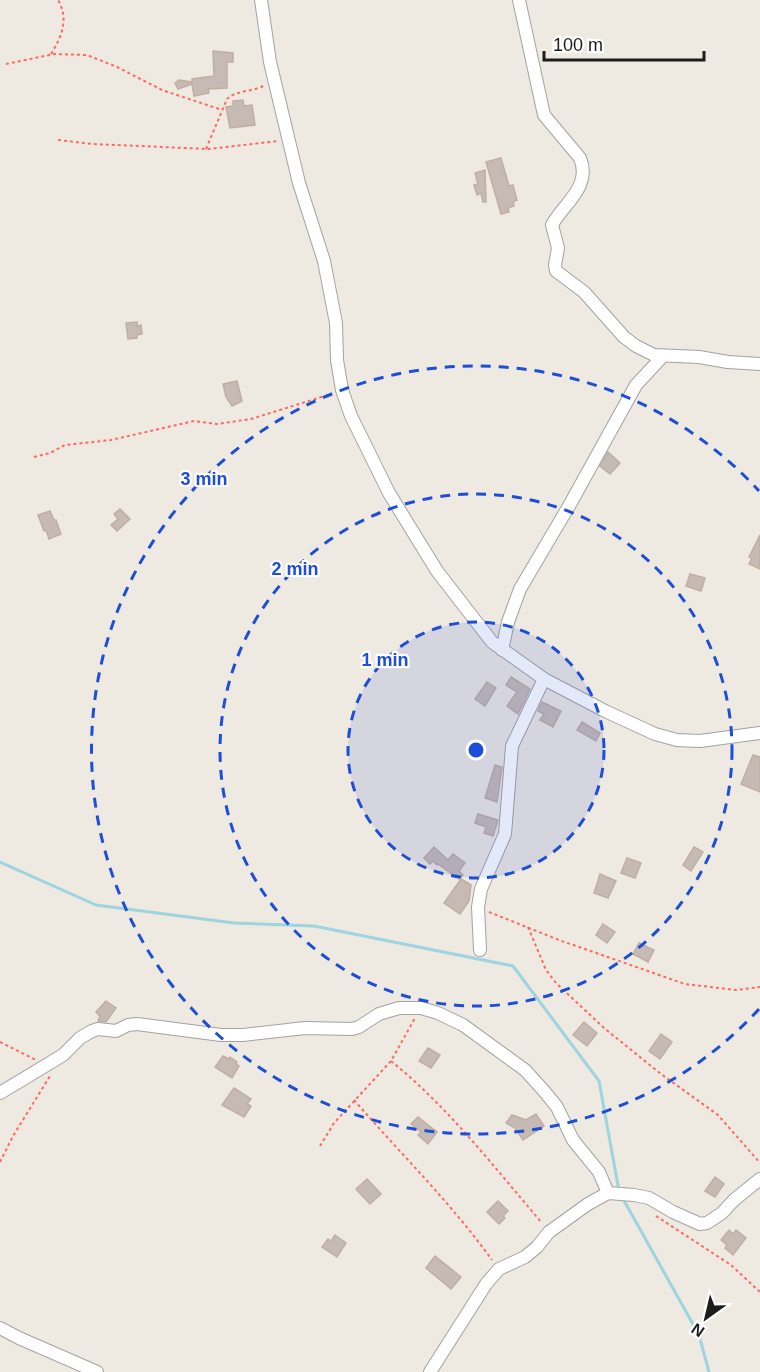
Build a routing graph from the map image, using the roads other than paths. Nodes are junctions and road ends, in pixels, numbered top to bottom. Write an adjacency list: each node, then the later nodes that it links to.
1 (261, 0): 5 (street)
2 (519, 0): 3 (street)
3 (663, 356): 4 (street); 5 (street)
4 (760, 364)
5 (502, 650): 6 (street)
6 (544, 679): 7 (street); 8 (street)
7 (760, 733)
8 (480, 950)
9 (0, 1093): 11 (street)
10 (760, 1179): 11 (street)
11 (608, 1193): 14 (street)
12 (0, 1328): 13 (street)
13 (97, 1372)
14 (430, 1372)

